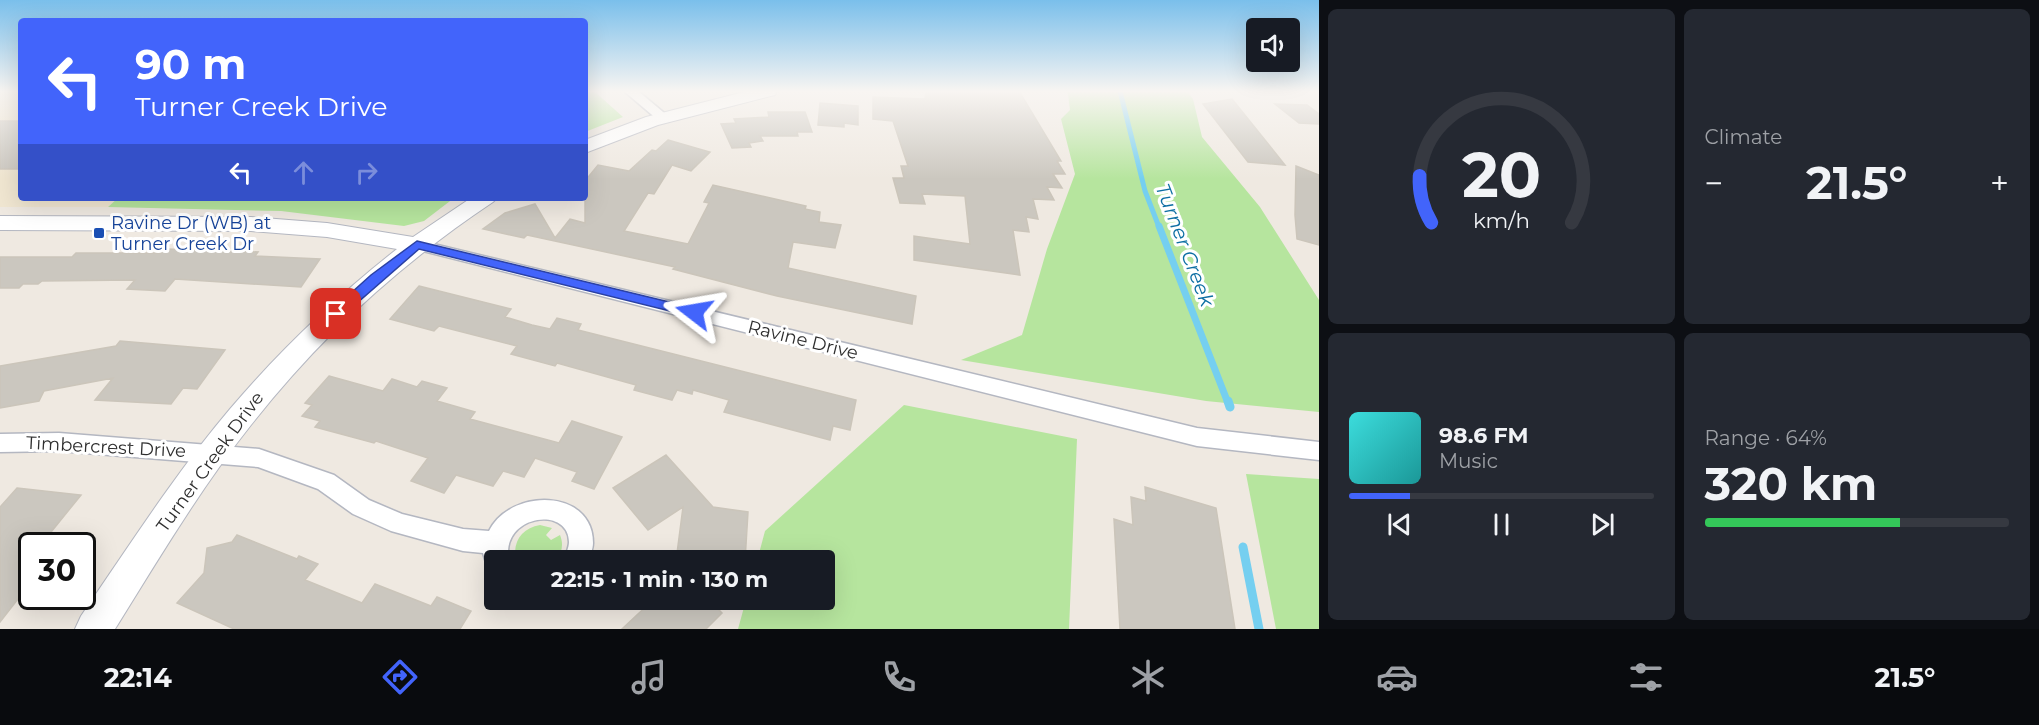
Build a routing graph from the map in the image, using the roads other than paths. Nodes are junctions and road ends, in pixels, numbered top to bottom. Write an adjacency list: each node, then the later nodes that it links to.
1 (654, 120): 2 (street)
2 (588, 146)
3 (482, 201): 5 (street, Turner Creek Drive)
4 (0, 223): 5 (street, Ravine Drive)
5 (417, 245): 7 (street, Ravine Drive); 8 (street, Turner Creek Drive)
6 (0, 443): 8 (street, Timbercrest Drive)
7 (1319, 451)
8 (212, 453): 9 (street, Timbercrest Drive); 12 (street, Turner Creek Drive)
9 (490, 550)
10 (497, 550): 11 (street)
11 (580, 550)
12 (94, 629)

